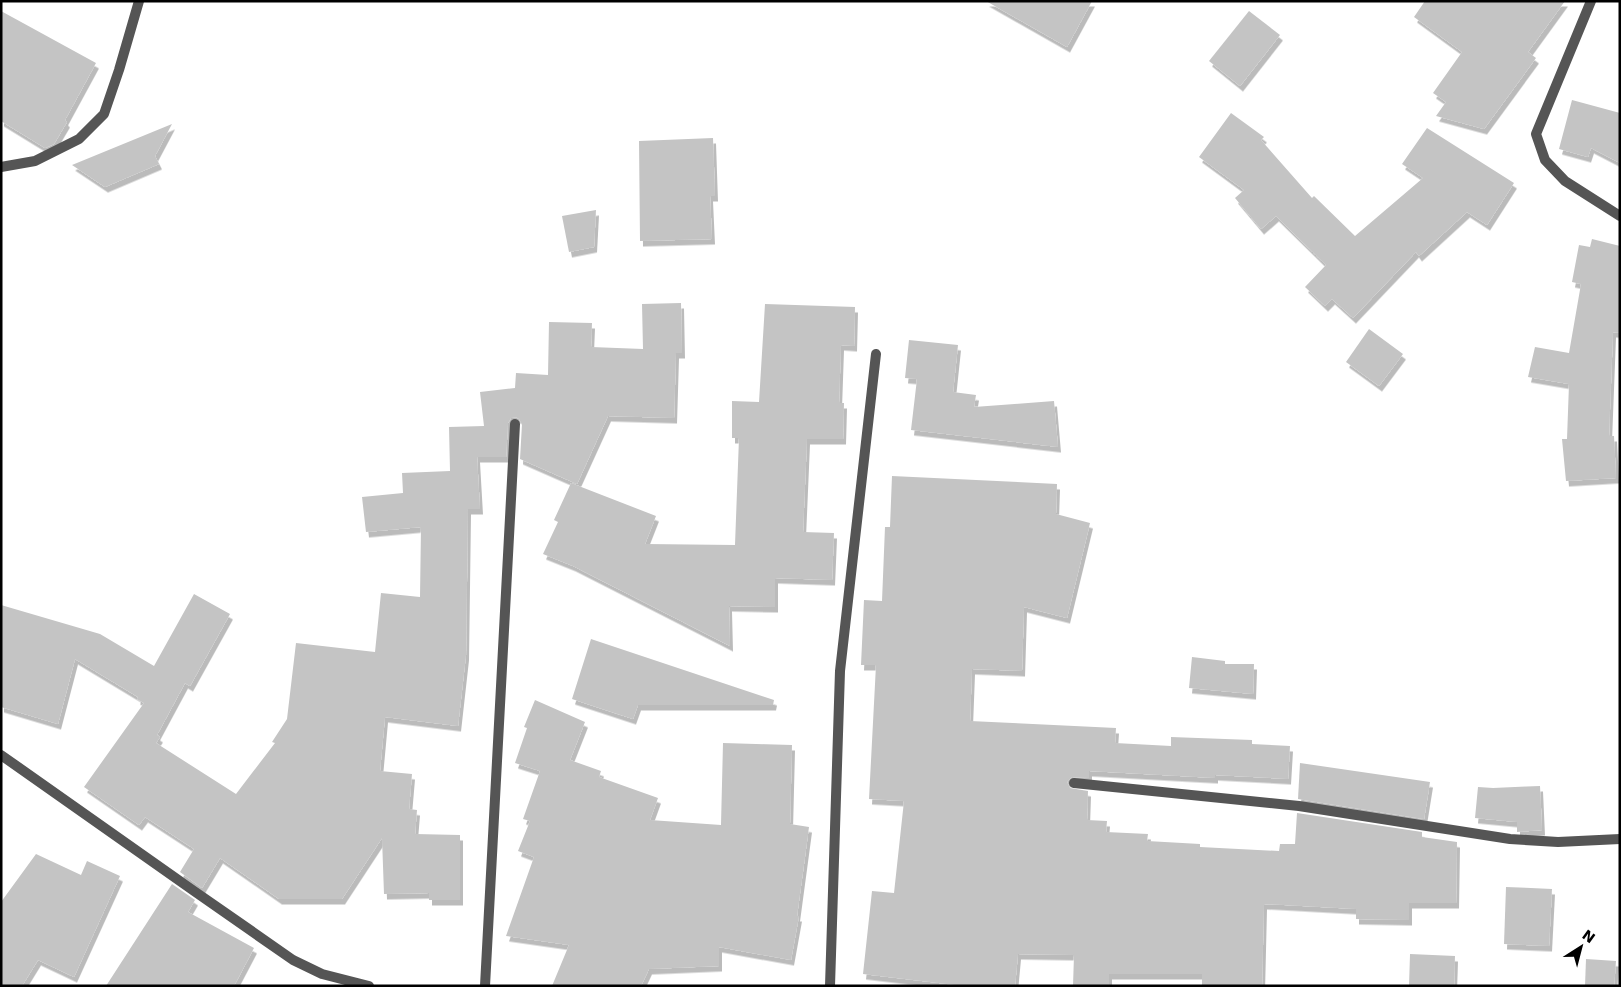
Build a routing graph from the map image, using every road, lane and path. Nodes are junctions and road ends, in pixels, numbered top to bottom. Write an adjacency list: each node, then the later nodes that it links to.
1 (139, 1): 3 (street)
2 (1591, 1): 4 (street)
3 (1, 167)
4 (1620, 216)
5 (876, 354): 12 (street)
6 (515, 424): 11 (street)
7 (1, 755): 10 (street)
8 (1074, 783): 9 (street)
9 (1620, 839)
10 (369, 986)
11 (485, 986)
12 (830, 986)

